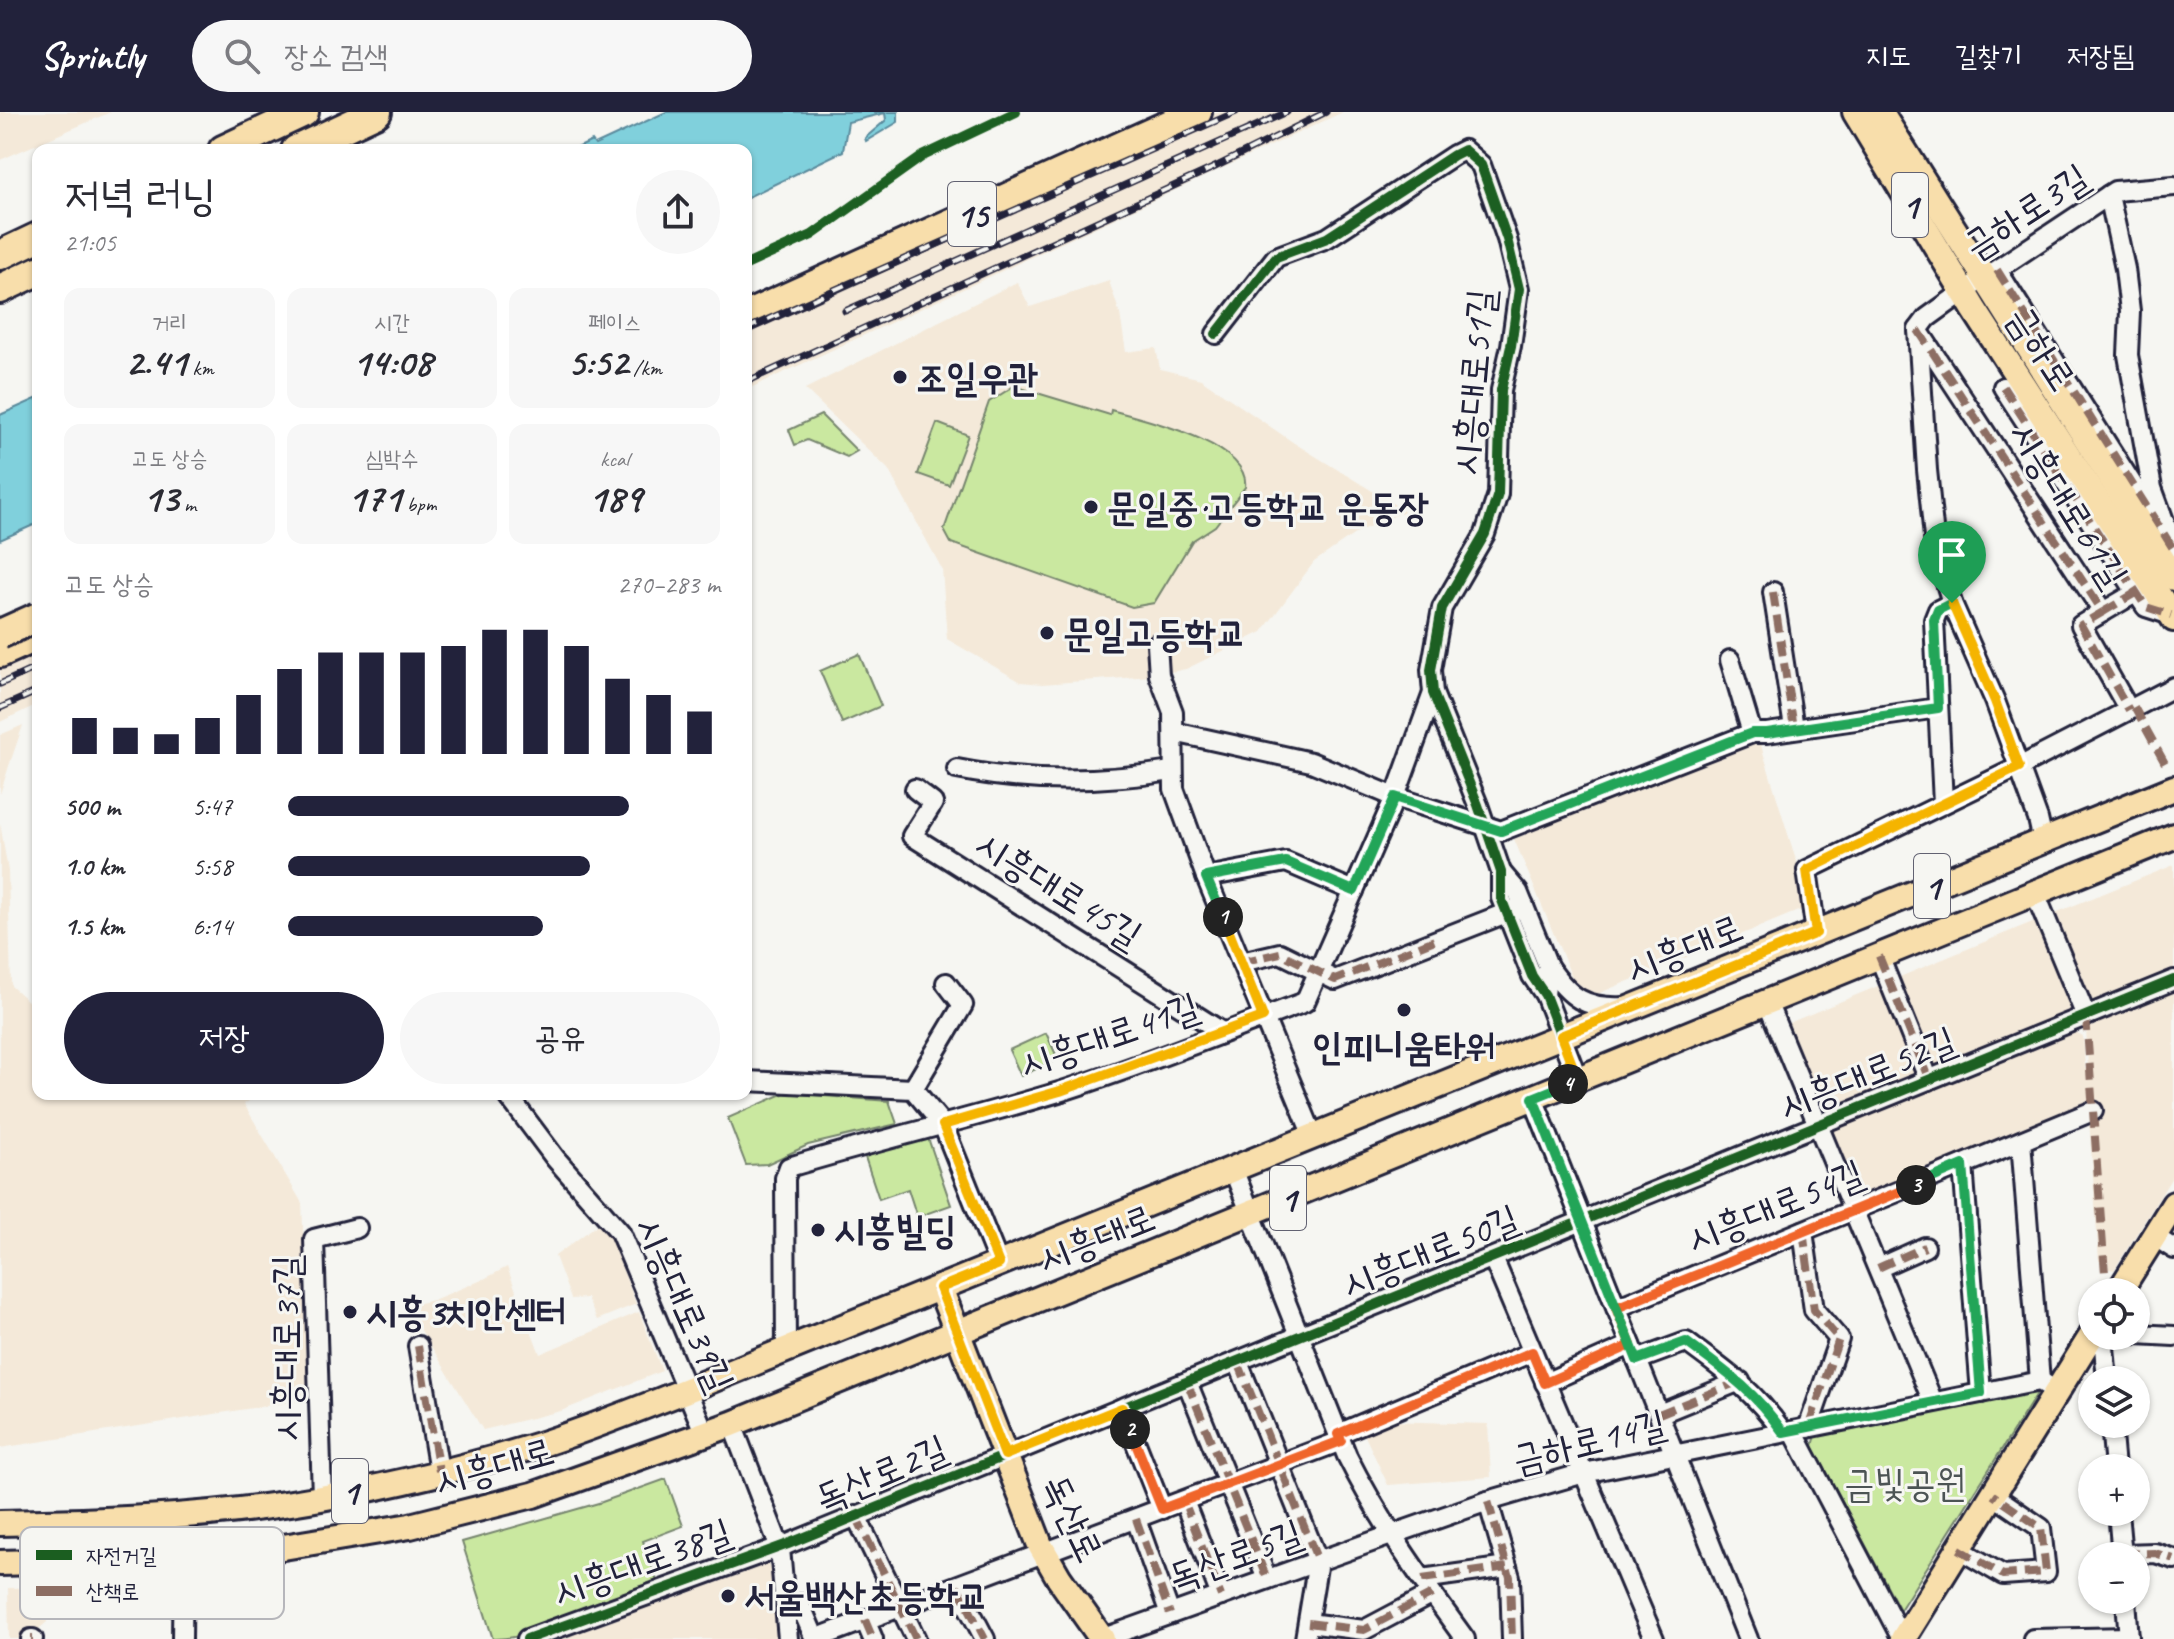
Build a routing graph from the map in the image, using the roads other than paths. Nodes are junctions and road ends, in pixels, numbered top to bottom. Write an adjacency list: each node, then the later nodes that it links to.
1 (304, 112): 6 (highway)
2 (377, 112): 7 (highway)
3 (1157, 112): 16 (highway, 15)
4 (1197, 112): 17 (highway, 15)
5 (1864, 114): 13 (main road, 금하로 / 1); 15 (main road, 금하로 / 1)
6 (236, 144)
7 (309, 144)
8 (2174, 186): 9 (street, 금하로3길)
9 (2109, 195): 13 (street, 금하로3길); 21 (street)
10 (32, 240): 11 (highway)
11 (0, 255)
12 (32, 274): 14 (highway)
13 (1991, 274): 15 (street, 금하로3길); 21 (street); 22 (main road, 금하로 / 1)
14 (0, 289)
15 (1963, 292): 18 (street, 금하로3길); 27 (main road, 금하로 / 1)
16 (752, 295)
17 (752, 313)
18 (1918, 330): 25 (street); 26 (street, 시흥대로61길)
19 (1216, 334): 35 (street, 시흥대로51길)
20 (2003, 387): 24 (street)
21 (2174, 549)
22 (2174, 578)
23 (1773, 592): 38 (street)
24 (2137, 592): 26 (street); 27 (street)
25 (1952, 603): 36 (street); 41 (street)
26 (2103, 612): 37 (street, 시흥대로61길)
27 (2173, 617)
28 (32, 620): 29 (highway, bridge)
29 (0, 634)
30 (32, 639): 32 (highway)
31 (1157, 644): 39 (street)
32 (0, 653)
33 (1730, 660): 40 (street)
34 (2174, 687): 37 (street)
35 (1433, 693): 46 (street, 시흥대로41길); 48 (street, 시흥대로51길)
36 (1938, 708): 38 (street); 47 (street)
37 (2129, 710): 41 (street)
38 (1794, 728): 40 (street)
39 (1174, 732): 43 (street); 46 (street)
40 (1752, 733): 48 (street)
41 (2019, 767): 47 (street); 50 (street)
42 (957, 769): 43 (street)
43 (1172, 771): 51 (street)
44 (2174, 788): 50 (main road, 시흥대로 / 1)
45 (915, 789): 67 (street, 시흥대로45길)
46 (1395, 797): 48 (street); 52 (street, 시흥대로41길)
47 (1943, 803): 55 (street)
48 (1486, 828): 54 (street, 시흥대로51길)
49 (2174, 836): 53 (main road, 시흥대로 / 1)
50 (2043, 841): 55 (main road, 시흥대로 / 1)
51 (1206, 877): 52 (street); 57 (street)
52 (1354, 891): 59 (street, 시흥대로41길)
53 (2035, 893): 56 (main road, 시흥대로 / 1); 65 (street)
54 (1515, 909): 58 (street, 시흥대로51길); 59 (street); 62 (street, 시흥대로51길)
55 (1816, 933): 64 (main road, 시흥대로 / 1)
56 (1879, 956): 63 (main road, 시흥대로 / 1); 70 (street)
57 (1241, 962): 59 (street); 66 (street)
58 (1548, 966): 62 (street, 시흥대로51길); 64 (street)
59 (1318, 972): 66 (street, 시흥대로41길)
60 (2174, 980): 65 (street, 시흥대로52길)
61 (946, 983): 72 (street)
62 (1545, 995): 68 (street, 시흥대로51길)
63 (1767, 1002): 69 (main road, 시흥대로 / 1); 77 (street)
64 (1635, 1006): 68 (main road, 시흥대로 / 1)
65 (2086, 1016): 70 (street, 시흥대로52길)
66 (1263, 1017): 67 (street, 시흥대로41길); 78 (street)
67 (1222, 1032): 76 (street, 시흥대로41길)
68 (1561, 1036): 69 (street, 시흥대로51길); 78 (main road, 시흥대로 / 1)
69 (1578, 1080): 73 (main road, 시흥대로 / 1)
70 (1929, 1080): 77 (street, 시흥대로52길)
71 (752, 1081): 72 (street)
72 (913, 1089): 76 (street, 시흥대로)
73 (1533, 1098): 84 (main road, 시흥대로 / 1); 85 (street)
74 (512, 1100): 110 (street, 시흥대로39길)
75 (2093, 1111): 79 (street, 시흥대로54길)
76 (943, 1125): 91 (street, 시흥대로); 102 (street, 시흥대로41길)
77 (1818, 1125): 83 (street); 85 (street, 시흥대로52길)
78 (1313, 1136): 81 (main road, 시흥대로 / 1)
79 (2021, 1141): 80 (street, 시흥대로54길); 109 (street)
80 (1963, 1165): 83 (street, 시흥대로54길); 111 (street)
81 (1233, 1169): 84 (street); 91 (main road, 시흥대로 / 1)
82 (2174, 1204): 88 (main road)
83 (1854, 1210): 87 (street, 시흥대로54길); 92 (street)
84 (1251, 1213): 96 (main road, 시흥대로 / 1); 99 (street)
85 (1582, 1222): 90 (street, 시흥대로50길); 95 (street)
86 (357, 1228): 126 (street, 시흥대로37길)
87 (1803, 1231): 95 (street, 시흥대로54길); 116 (street)
88 (2164, 1242): 93 (main road)
89 (1925, 1247): 92 (street)
90 (1493, 1258): 99 (street, 시흥대로50길); 103 (street)
91 (999, 1264): 94 (main road, 시흥대로 / 1)
92 (1878, 1268): 112 (street)
93 (2132, 1278)
94 (940, 1288): 96 (main road, 독산로); 102 (main road, 시흥대로 / 1)
95 (1616, 1308): 104 (street)
96 (958, 1333): 115 (main road, 시흥대로 / 1); 120 (main road, 독산로)
97 (2150, 1335): 98 (street)
98 (2174, 1336)
99 (1300, 1337): 105 (street, 시흥대로50길); 118 (street)
100 (418, 1346): 122 (street, 시흥대로)
101 (2079, 1350): 109 (main road)
102 (786, 1351): 110 (main road, 시흥대로 / 1)
103 (1532, 1352): 108 (street); 118 (street)
104 (1634, 1353): 106 (street); 108 (street); 114 (street)
105 (1238, 1362): 107 (street, 시흥대로50길); 121 (street)
106 (1740, 1381): 114 (street); 116 (street)
107 (1187, 1382): 113 (street, 시흥대로50길); 124 (street)
108 (1545, 1383): 123 (street)
109 (2048, 1386): 111 (street, 금하로14길); 125 (main road)
110 (687, 1390): 117 (street, 시흥대로39길); 122 (main road, 시흥대로 / 1)
111 (1981, 1393): 112 (street, 금하로14길)
112 (1933, 1402): 116 (street, 금하로14길)
113 (1122, 1408): 120 (street, 독산로2길); 129 (street)
114 (1659, 1414): 119 (street)
115 (732, 1424): 117 (main road, 시흥대로 / 1); 135 (street)
116 (1795, 1430): 119 (street, 금하로14길); 168 (street)
117 (705, 1434): 134 (main road, 시흥대로 / 1)
118 (1340, 1438): 121 (street); 133 (street)
119 (1675, 1454): 123 (street, 금하로14길); 167 (street)
120 (1005, 1455): 130 (street, 독산로2길); 138 (main road, 독산로)
121 (1279, 1465): 124 (street); 140 (street)
122 (439, 1471): 126 (main road, 시흥대로 / 1)
123 (1584, 1473): 128 (street, 금하로14길); 166 (street)
124 (1228, 1484): 127 (street); 144 (street)
125 (1993, 1495): 136 (main road); 136 (street)
126 (322, 1497): 132 (main road, 시흥대로 / 1)
127 (1184, 1501): 129 (street); 147 (street)
128 (1488, 1501): 133 (street, 금하로14길); 143 (street)
129 (1162, 1509): 131 (street)
130 (856, 1516): 135 (street, 독산로2길); 149 (street, 독산로2길)
131 (1136, 1519): 138 (street); 150 (street)
132 (0, 1523)
133 (1391, 1535): 140 (street, 독산로5길); 146 (street)
134 (284, 1547)
135 (780, 1548): 148 (street); 157 (street, 시흥대로38길)
136 (1959, 1549): 168 (main road)
137 (2150, 1553): 139 (street)
138 (1046, 1554): 145 (street); 163 (main road, 독산로)
139 (2174, 1559)
140 (1318, 1561): 144 (street, 독산로5길); 154 (street)
141 (20, 1562): 142 (main road, 시흥대로 / 1)
142 (0, 1563)
143 (1507, 1567): 146 (street); 165 (street)
144 (1267, 1579): 147 (street, 독산로5길)
145 (957, 1586): 149 (street); 162 (street)
146 (1427, 1586): 154 (street); 164 (street)
147 (1221, 1596): 150 (street, 독산로5길)
148 (785, 1605): 158 (street); 159 (street)
149 (900, 1608): 153 (street); 161 (street, 독산로2길)
150 (1170, 1614): 163 (street, 독산로5길)
151 (2127, 1614): 155 (street)
152 (182, 1619): 156 (street)
153 (865, 1620): 159 (street); 160 (street)
154 (1306, 1631)
155 (2129, 1638): 170 (street)
156 (182, 1639)
157 (527, 1639)
158 (788, 1639)
159 (815, 1639)
160 (873, 1639)
161 (916, 1639)
162 (985, 1639)
163 (1102, 1639)
164 (1465, 1639)
165 (1512, 1639)
166 (1654, 1639)
167 (1748, 1639)
168 (1902, 1639)
169 (2033, 1639): 170 (street)
170 (2061, 1639)

